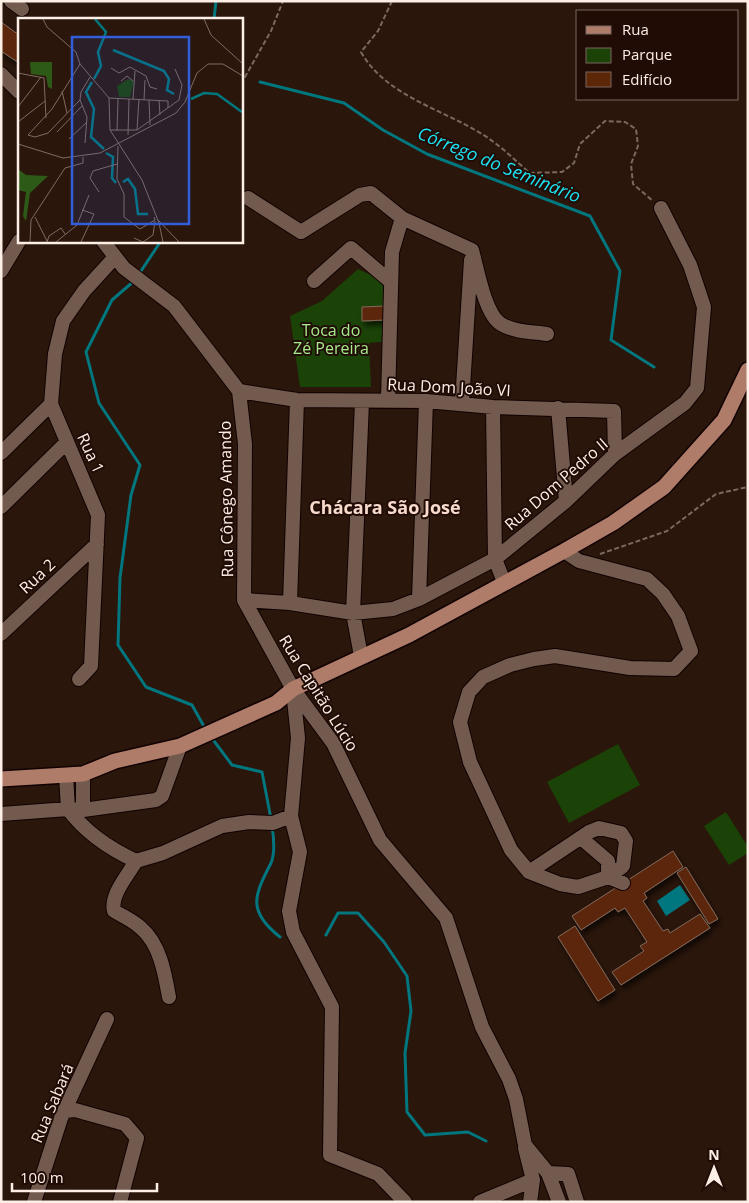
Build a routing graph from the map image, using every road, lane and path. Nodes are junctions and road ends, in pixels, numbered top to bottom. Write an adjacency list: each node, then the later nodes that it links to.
1 (283, 1): 4 (path)
2 (392, 1): 7 (path)
3 (1, 74): 5 (street)
4 (242, 82)
5 (18, 91)
6 (248, 198): 8 (street)
7 (662, 208): 29 (street, Rua Dom Pedro II)
8 (402, 218): 11 (street); 15 (street)
9 (18, 242): 13 (street)
10 (104, 242): 12 (street, Rua Cônego Amando)
11 (472, 250): 16 (street); 23 (street)
12 (115, 257): 18 (street, Rua Cônego Amando); 24 (street, Rua 1)
13 (1, 271)
14 (314, 281): 15 (street)
15 (391, 282): 20 (street)
16 (547, 334)
17 (748, 370): 34 (main road)
18 (239, 391): 19 (street, Rua Dom João VI); 39 (street, Rua Cônego Amando)
19 (297, 400): 22 (street, Rua Dom João VI); 40 (street)
20 (388, 400): 21 (street, Rua Dom João VI); 22 (street, Rua Dom João VI)
21 (426, 401): 23 (street, Rua Dom João VI); 38 (street)
22 (362, 402): 41 (street)
23 (462, 403): 25 (street, Rua Dom João VI)
24 (51, 404): 27 (street, Rua 1); 28 (street)
25 (493, 407): 26 (street, Rua Dom João VI); 35 (street)
26 (558, 408): 29 (street, Rua Dom João VI); 31 (street)
27 (66, 442): 32 (street); 33 (street, Rua 1)
28 (1, 453)
29 (615, 454): 31 (street, Rua Dom Pedro II)
30 (748, 487): 36 (path)
31 (566, 501): 35 (street, Rua Dom Pedro II)
32 (1, 507)
33 (97, 544): 42 (street, Rua 2); 44 (street, Rua 1)
34 (564, 551): 36 (street); 37 (main road)
35 (495, 559): 37 (street); 38 (street, Rua Dom Pedro II)
36 (579, 561): 56 (street)
37 (504, 582): 43 (main road)
38 (419, 599): 41 (street, Rua Dom Pedro II)
39 (244, 600): 40 (street, Rua Dom Pedro II); 45 (street, Rua Capitão Lúcio)
40 (290, 603): 41 (street, Rua Dom Pedro II)
41 (353, 613): 43 (street)
42 (1, 634)
43 (361, 656): 45 (main road)
44 (79, 679)
45 (292, 689): 46 (main road); 53 (street); 62 (street, Rua Capitão Lúcio)
46 (180, 746): 47 (main road); 51 (street)
47 (83, 774): 48 (main road); 51 (street)
48 (66, 775): 49 (main road); 50 (street)
49 (1, 779)
50 (68, 809): 51 (street); 52 (street); 55 (street)
51 (83, 810)
52 (1, 814)
53 (291, 816): 55 (street); 67 (street)
54 (581, 838): 56 (street); 57 (street); 57 (street)
55 (136, 861): 59 (street)
56 (529, 872): 57 (street)
57 (608, 876): 58 (street)
58 (623, 883)
59 (169, 997)
60 (107, 1019): 61 (street, Rua Sabará)
61 (66, 1111): 65 (street, Rua Sabará); 66 (street)
62 (525, 1145): 63 (street, Rua Capitão Lúcio); 64 (street)
63 (548, 1173): 70 (street, Rua Capitão Lúcio); 71 (street)
64 (533, 1180): 68 (street); 69 (street)
65 (34, 1202)
66 (120, 1202)
67 (405, 1202)
68 (480, 1202)
69 (530, 1202)
70 (559, 1202)
71 (577, 1202)

